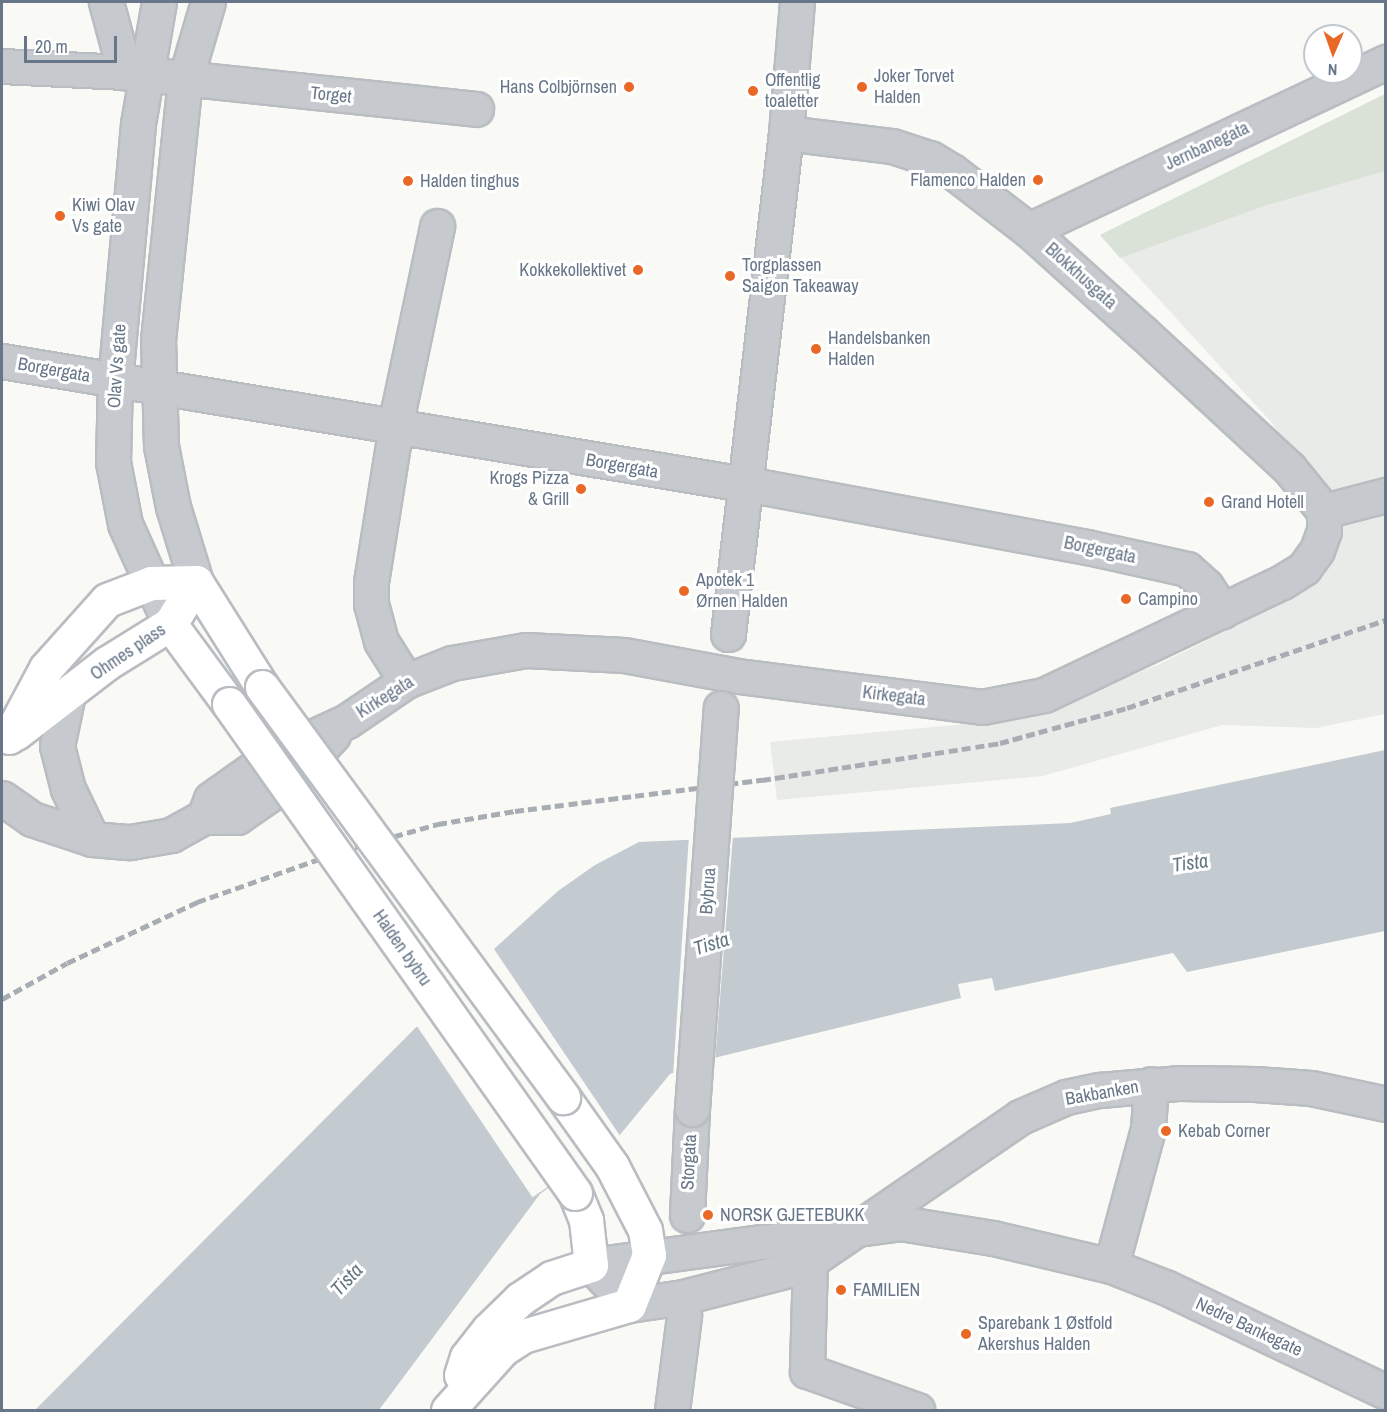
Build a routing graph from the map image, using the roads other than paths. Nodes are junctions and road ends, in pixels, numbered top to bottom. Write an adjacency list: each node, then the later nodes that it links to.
1 (106, 2): 7 (street)
2 (159, 2): 7 (street, Olav Vs gate)
3 (208, 2): 8 (street)
4 (798, 2): 10 (street)
5 (1386, 62): 12 (street, Jernbanegata)
6 (2, 66): 7 (street, Torget)
7 (134, 74): 8 (street, Torget); 14 (street, Olav Vs gate)
8 (185, 80): 9 (street, Torget); 15 (street)
9 (476, 110)
10 (786, 133): 12 (street, Blokkhusgata); 17 (street)
11 (437, 226): 16 (street)
12 (1029, 230): 19 (street, Blokkhusgata)
13 (2, 361): 14 (street, Borgergata)
14 (115, 380): 15 (street, Borgergata); 21 (street, Olav Vs gate)
15 (159, 388): 16 (street, Borgergata); 20 (street)
16 (398, 428): 17 (street, Borgergata); 25 (street)
17 (746, 486): 22 (street, Borgergata); 24 (street)
18 (1386, 495): 19 (street)
19 (1324, 511): 22 (street, Kirkegata)
20 (196, 582): 21 (main road, Ohmes plass); 23 (main road, Ohmes plass); 37 (main road, bridge)
21 (151, 583): 23 (street, Olav Vs gate); 29 (main road, Ohmes plass)
22 (1222, 611): 25 (street, Kirkegata)
23 (170, 624): 26 (main road, Ohmes plass); 28 (main road, Olav Vs gate)
24 (728, 634)
25 (406, 681): 31 (street, Kirkegata)
26 (68, 694): 29 (main road, Ohmes plass); 31 (street)
27 (722, 700): 34 (street, Bybrua, bridge)
28 (229, 704): 39 (main road, Halden bybru, bridge)
29 (5, 741)
30 (2, 798): 31 (street, Kirkegata)
31 (93, 839)
32 (1151, 1084): 33 (street, Bakbanken); 36 (street, Bakbanken); 40 (street)
33 (1386, 1104)
34 (692, 1109): 35 (street, Storgata)
35 (687, 1215)
36 (854, 1228): 37 (street, Bakbanken); 38 (street, Bakbanken); 40 (street, Nedre Bankegate)
37 (649, 1255): 39 (street, Bakbanken); 41 (main road)
38 (810, 1262): 41 (street, Bakbanken); 46 (street)
39 (591, 1265): 41 (street); 44 (main road)
40 (1111, 1266): 43 (street, Nedre Bankegate)
41 (629, 1305): 44 (main road)
42 (684, 1316): 45 (street)
43 (1386, 1392)
44 (449, 1409)
45 (672, 1410)
46 (917, 1410)

